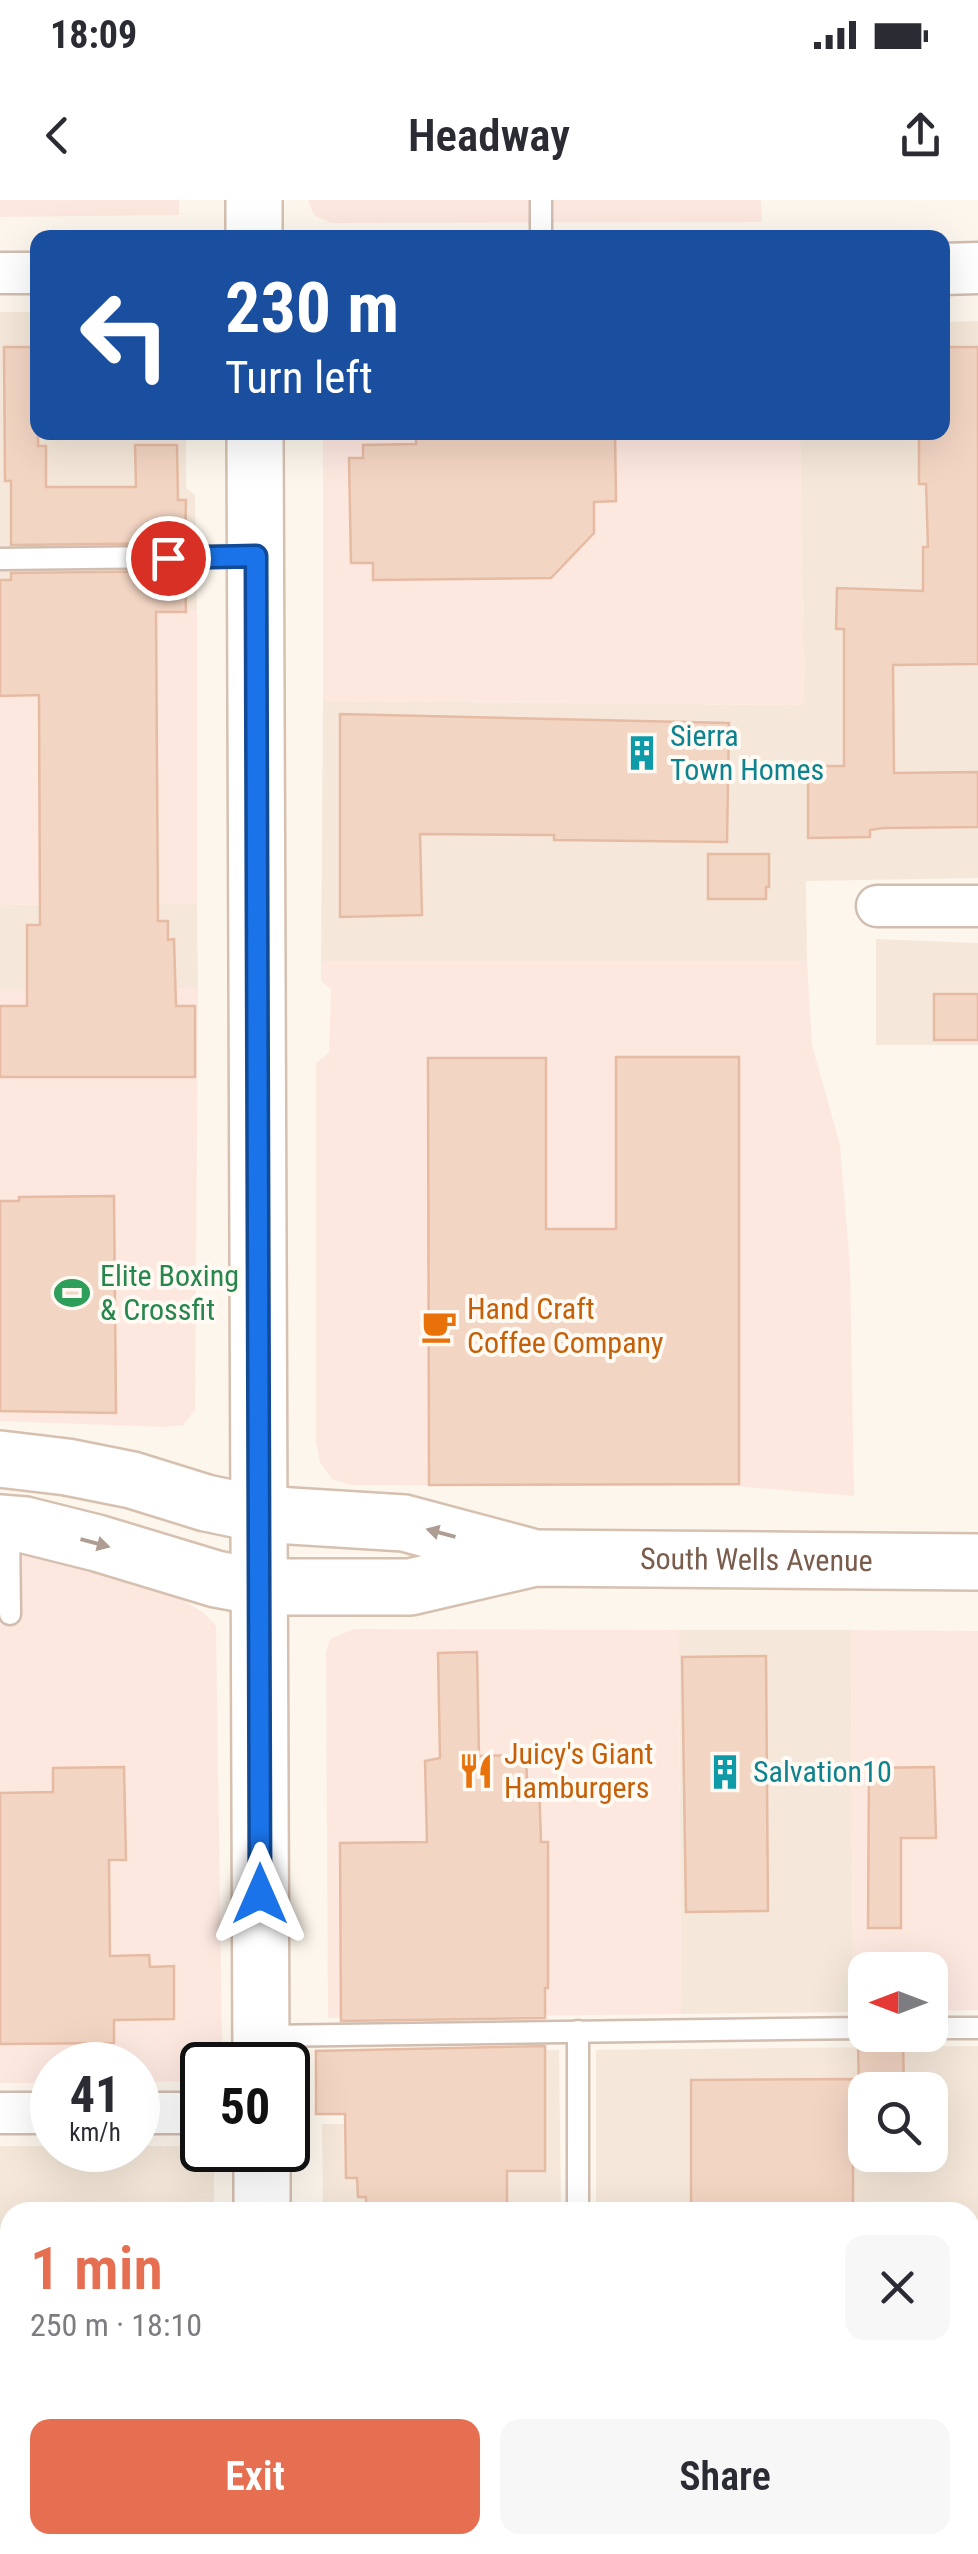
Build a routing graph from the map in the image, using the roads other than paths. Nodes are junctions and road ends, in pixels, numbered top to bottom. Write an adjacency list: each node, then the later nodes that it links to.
1 (254, 200): 3 (main road)
2 (541, 200): 4 (lane)
3 (254, 230)
4 (541, 230)
5 (950, 268): 6 (street)
6 (978, 268)
7 (0, 273): 8 (street)
8 (30, 273)
9 (255, 440): 10 (main road)
10 (256, 556): 11 (lane); 15 (main road)
11 (0, 558)
12 (877, 906): 13 (street)
13 (978, 906)
14 (0, 1459): 15 (main road, South Wells Avenue)
15 (259, 1514): 17 (main road, South Wells Avenue, one-way to 15); 19 (main road)
16 (4, 1523): 19 (main road, South Wells Avenue, one-way to 19); 20 (lane)
17 (536, 1558): 18 (main road, South Wells Avenue); 19 (main road, South Wells Avenue)
18 (978, 1562)
19 (259, 1586): 25 (main road)
20 (10, 1614)
21 (848, 2028): 24 (lane)
22 (948, 2028): 23 (lane)
23 (978, 2028)
24 (578, 2031): 26 (lane); 31 (lane)
25 (261, 2042)
26 (310, 2047)
27 (0, 2113): 28 (street)
28 (30, 2113)
29 (262, 2172): 30 (main road)
30 (262, 2202)
31 (578, 2202)

